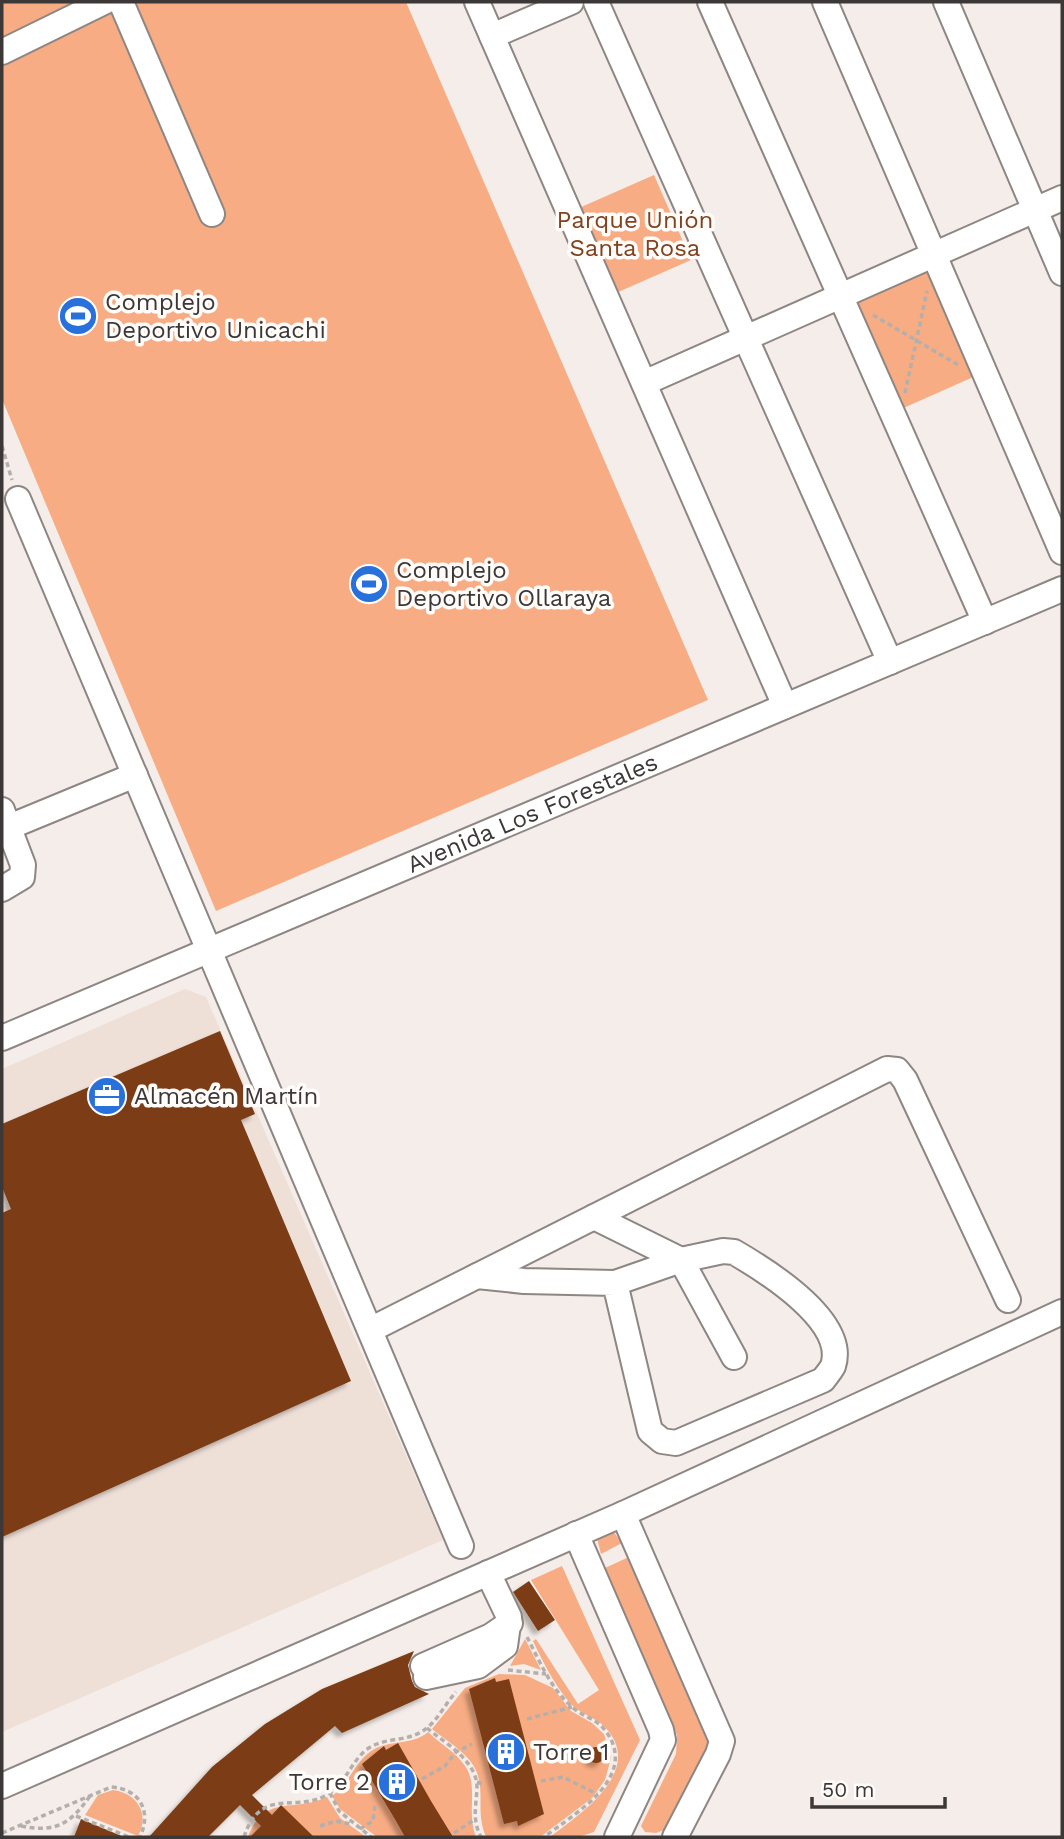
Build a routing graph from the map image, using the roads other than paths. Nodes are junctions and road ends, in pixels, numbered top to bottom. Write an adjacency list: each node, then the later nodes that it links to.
1 (104, 2): 10 (street)
2 (121, 2): 13 (street)
3 (477, 2): 9 (street)
4 (571, 2): 9 (street)
5 (596, 2): 17 (street)
6 (710, 2): 16 (street)
7 (825, 2): 14 (street)
8 (946, 2): 12 (street)
9 (492, 36): 18 (street)
10 (2, 52)
11 (1062, 198): 12 (street)
12 (1035, 210): 14 (street); 15 (street)
13 (212, 214)
14 (934, 255): 16 (street); 20 (street)
15 (1062, 273)
16 (840, 296): 17 (street); 22 (street)
17 (746, 338): 18 (street); 23 (street)
18 (644, 383): 24 (street)
19 (18, 499): 25 (street)
20 (1062, 552)
21 (1062, 589): 22 (street, Avenida Los Forestales)
22 (985, 622): 23 (street, Avenida Los Forestales)
23 (890, 662): 24 (street, Avenida Los Forestales)
24 (785, 706): 28 (street, Avenida Los Forestales)
25 (135, 775): 26 (street); 28 (street)
26 (5, 819): 27 (street)
27 (2, 889)
28 (209, 949): 29 (street, Avenida Los Forestales); 36 (street)
29 (2, 1038)
30 (594, 1217): 31 (street); 32 (street); 34 (street)
31 (681, 1260): 33 (street); 33 (street); 37 (street)
32 (477, 1276): 33 (street); 36 (street)
33 (615, 1283)
34 (1008, 1300)
35 (1062, 1312): 38 (street)
36 (370, 1330): 40 (street)
37 (734, 1357)
38 (623, 1514): 39 (street); 45 (street)
39 (576, 1534): 41 (street); 44 (street)
40 (461, 1546)
41 (488, 1573): 42 (street); 43 (street)
42 (425, 1671)
43 (2, 1786)
44 (617, 1837)
45 (675, 1837)

